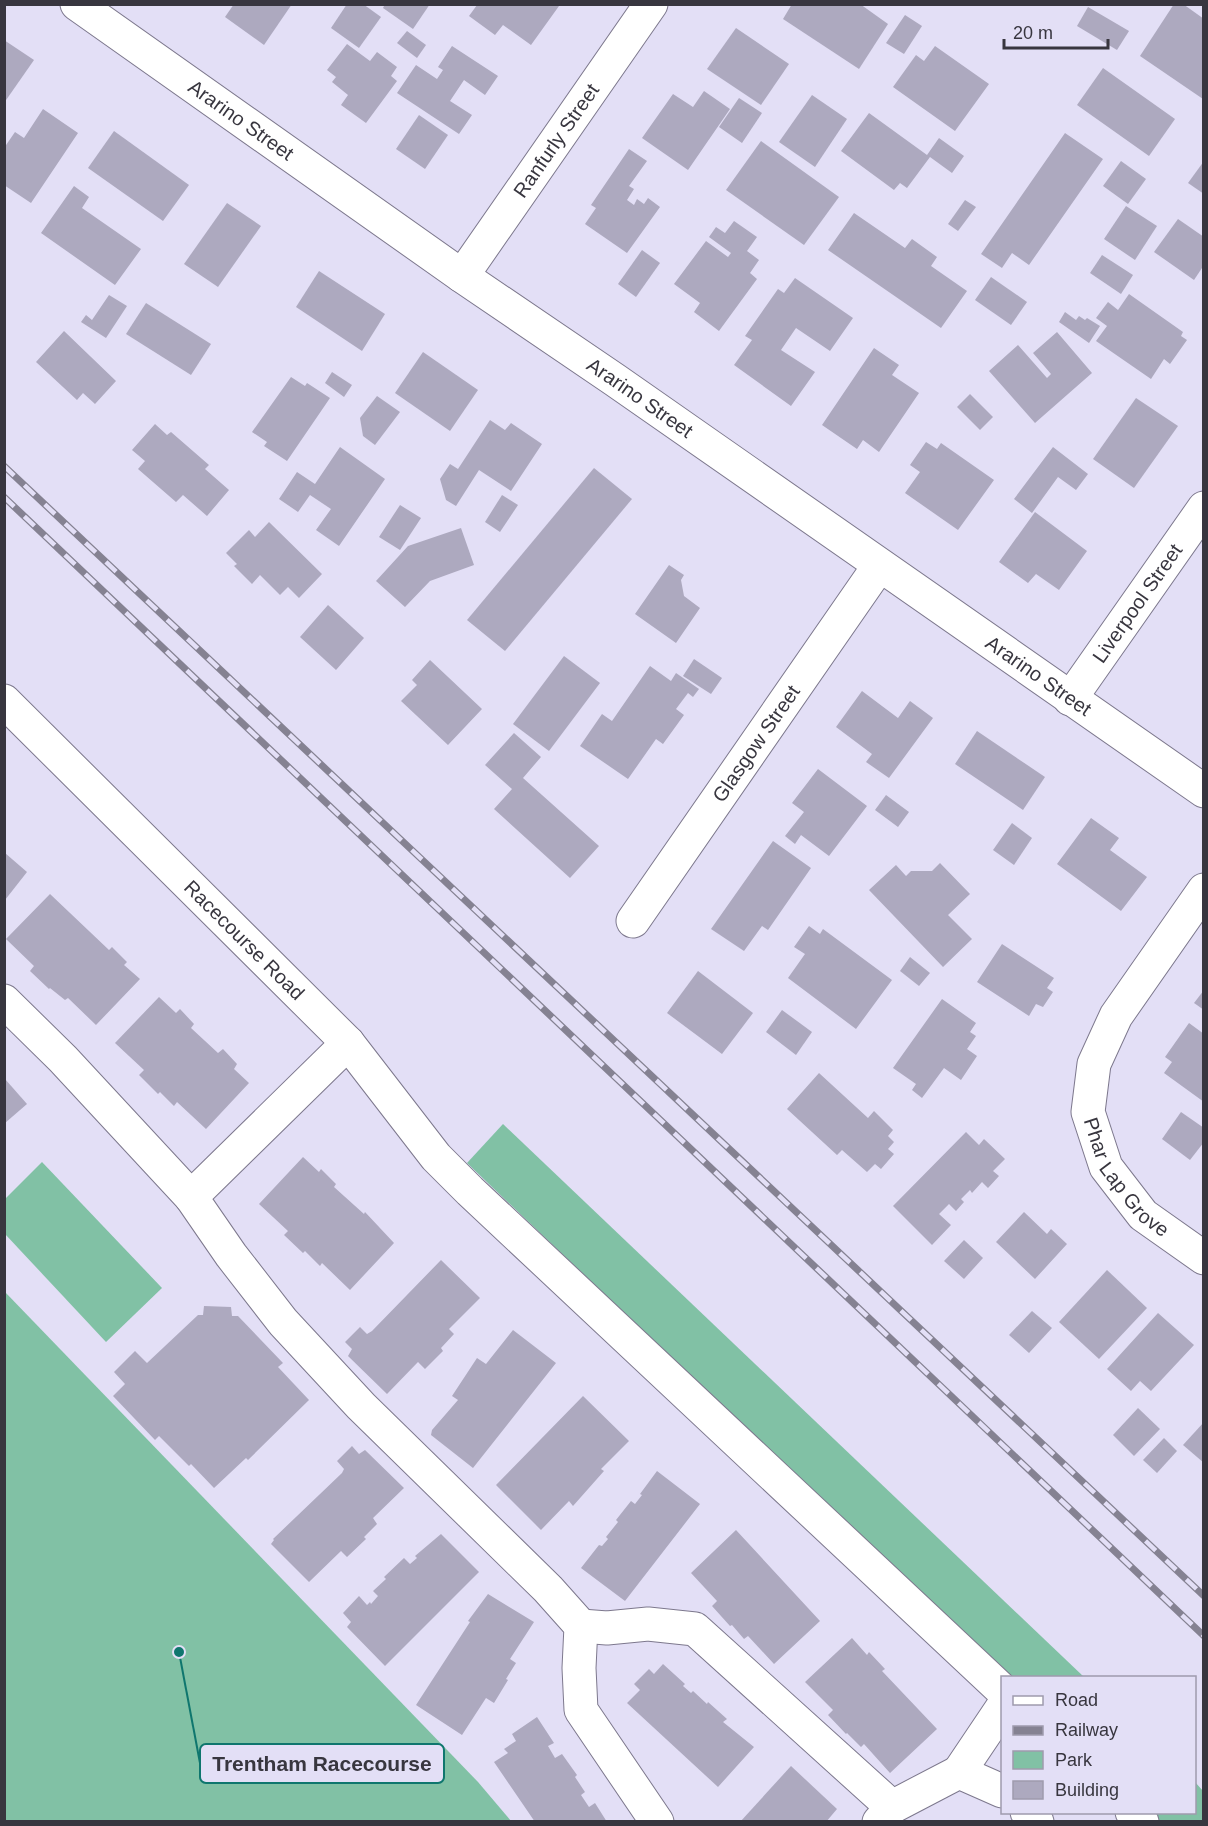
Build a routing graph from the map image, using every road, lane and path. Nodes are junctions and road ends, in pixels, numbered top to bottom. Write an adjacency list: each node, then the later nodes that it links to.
1 (77, 4): 3 (street, Ararino Street)
2 (651, 4): 3 (street, Ranfurly Street)
3 (462, 276): 5 (street, Ararino Street)
4 (1203, 508): 6 (street, Liverpool Street)
5 (879, 566): 6 (street, Ararino Street); 10 (street, Glasgow Street)
6 (1070, 699): 8 (street, Ararino Street)
7 (4, 701): 12 (street, Racecourse Road)
8 (1203, 791)
9 (1203, 890): 14 (street, Phar Lap Grove)
10 (633, 921)
11 (4, 1001): 13 (street)
12 (348, 1043): 13 (street); 16 (street, Racecourse Road)
13 (191, 1197): 15 (street)
14 (1203, 1258)
15 (580, 1626): 20 (street); 21 (street)
16 (1001, 1689)
17 (1001, 1709): 18 (street)
18 (959, 1772): 19 (street); 20 (street)
19 (1001, 1791)
20 (886, 1814)
21 (657, 1821)

